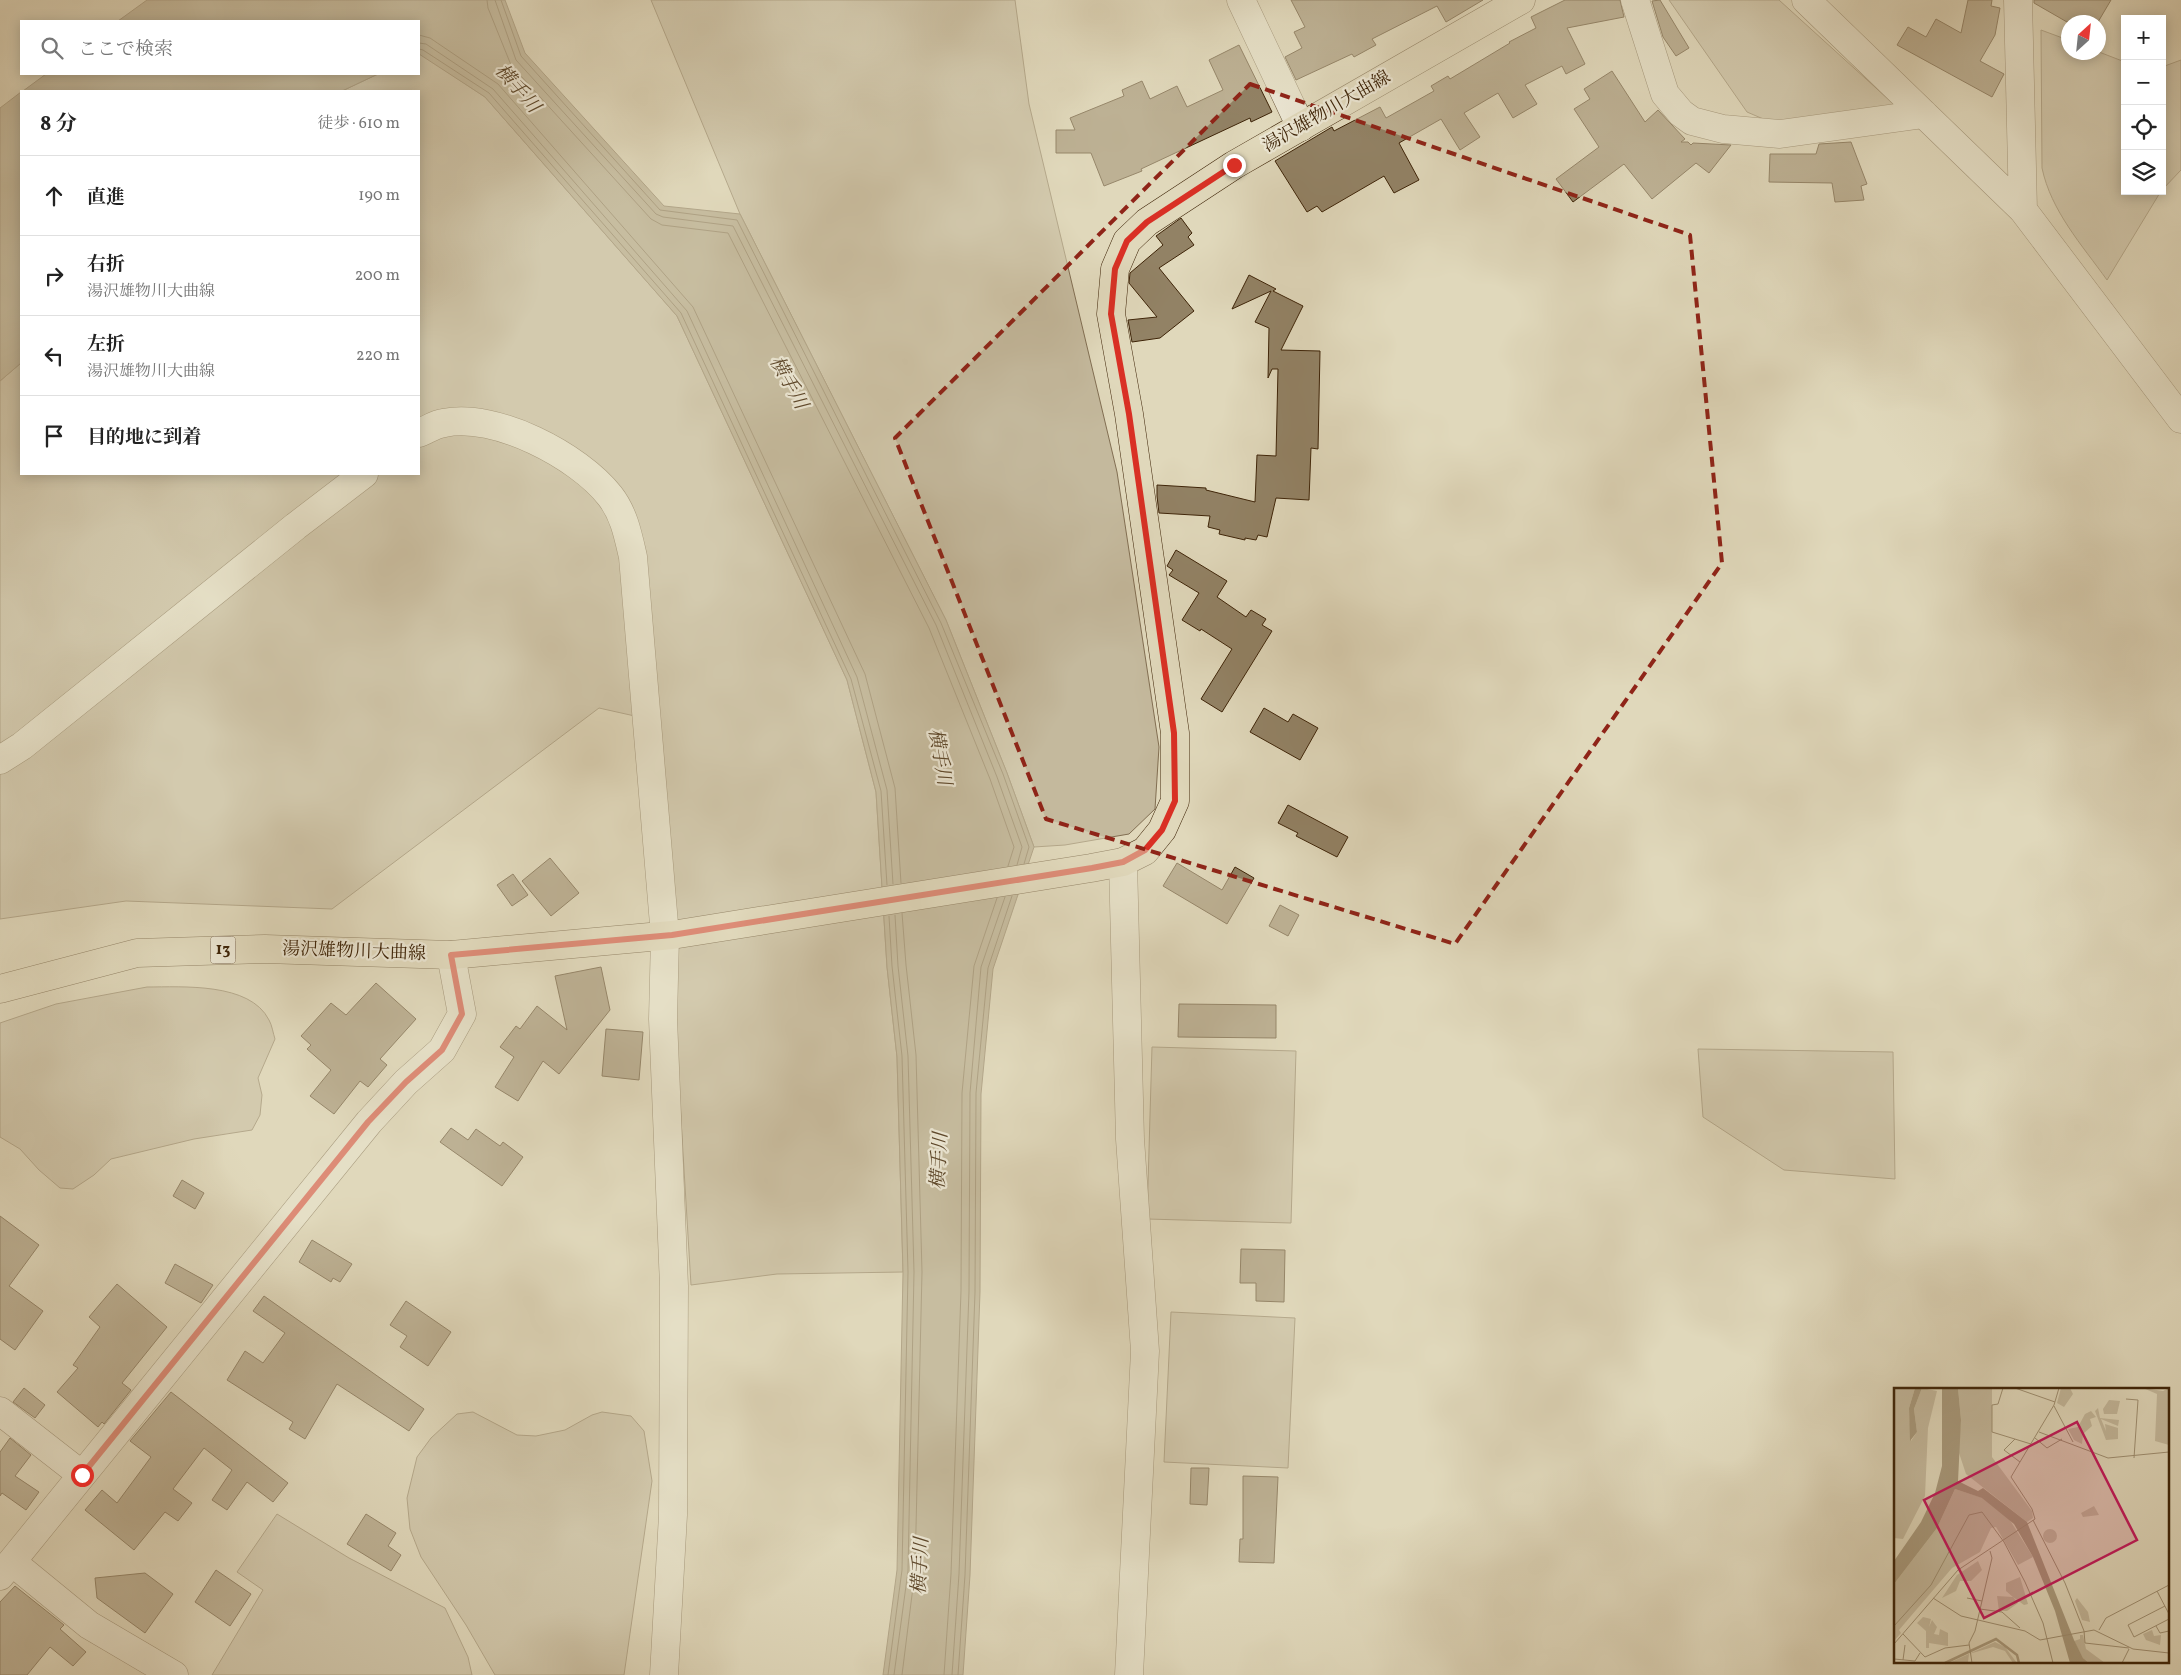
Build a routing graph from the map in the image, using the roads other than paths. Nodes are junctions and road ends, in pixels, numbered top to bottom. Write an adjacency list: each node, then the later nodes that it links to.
1 (1241, 0): 7 (street)
2 (1521, 0): 7 (main road, 湯沢雄物川大曲線 / 13)
3 (1635, 0): 6 (street)
4 (1806, 0): 6 (street)
5 (2018, 0): 8 (street)
6 (1924, 114): 8 (street)
7 (1301, 127): 13 (main road, 湯沢雄物川大曲線 / 13)
8 (2023, 210): 9 (street)
9 (2181, 419)
10 (420, 433): 14 (street)
11 (363, 475): 12 (street)
12 (0, 760)
13 (1123, 862): 14 (main road, 湯沢雄物川大曲線 / 13); 22 (street)
14 (668, 936): 15 (main road, 湯沢雄物川大曲線 / 13); 21 (street)
15 (451, 955): 16 (main road, 湯沢雄物川大曲線 / 13); 18 (street)
16 (0, 989)
17 (0, 1410): 18 (street)
18 (82, 1475): 19 (street)
19 (6, 1569): 20 (street)
20 (174, 1675)
21 (664, 1675)
22 (1129, 1675)

